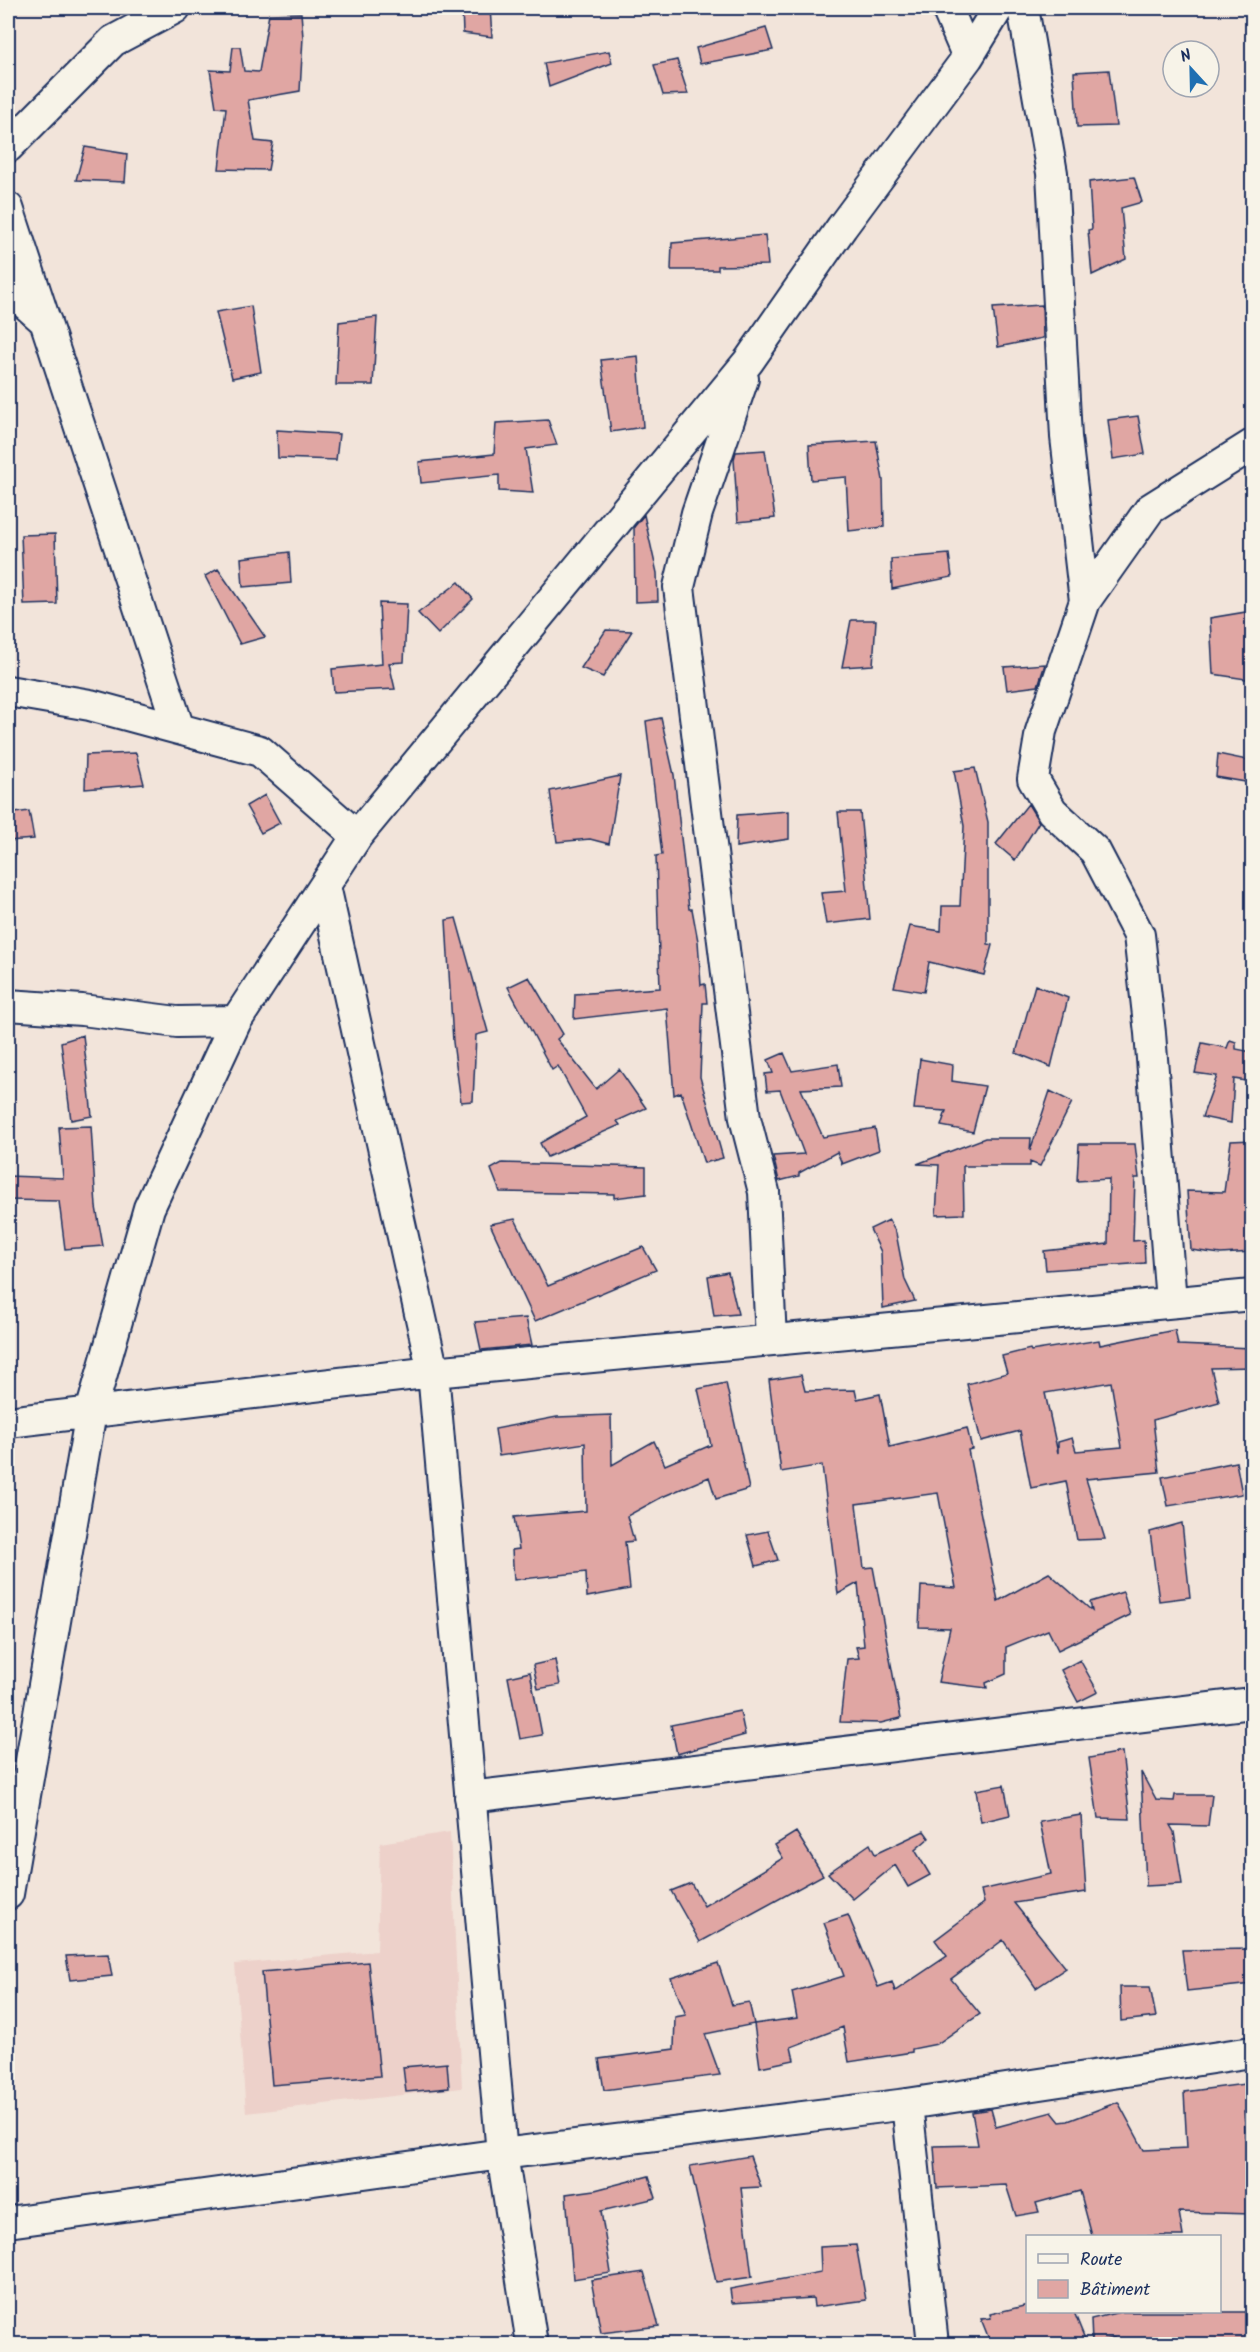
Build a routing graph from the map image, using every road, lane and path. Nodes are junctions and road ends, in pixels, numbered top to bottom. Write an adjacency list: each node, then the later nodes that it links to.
1 (176, 8): 6 (street)
2 (947, 8): 5 (street)
3 (998, 8): 5 (street)
4 (1023, 8): 12 (street)
5 (968, 57): 10 (street)
6 (8, 147)
7 (8, 208): 9 (street)
8 (8, 288): 9 (street)
9 (47, 323): 14 (street)
10 (748, 362): 15 (street); 21 (street)
11 (1252, 445): 12 (street)
12 (1086, 601): 20 (street)
13 (8, 691): 14 (street)
14 (179, 729): 15 (street)
15 (357, 836): 16 (street)
16 (325, 886): 18 (street); 22 (street)
17 (8, 1005): 18 (street)
18 (236, 1022): 23 (street)
19 (1252, 1294): 20 (street)
20 (1171, 1302): 21 (street)
21 (771, 1340): 22 (street)
22 (433, 1372): 23 (street); 26 (street)
23 (91, 1412): 24 (street); 27 (street)
24 (8, 1422)
25 (1252, 1703): 26 (street)
26 (470, 1797): 30 (street)
27 (8, 1894)
28 (1252, 2052): 29 (street)
29 (907, 2104): 30 (street); 33 (street)
30 (502, 2154): 31 (street); 32 (street)
31 (8, 2222)
32 (532, 2344)
33 (933, 2344)

